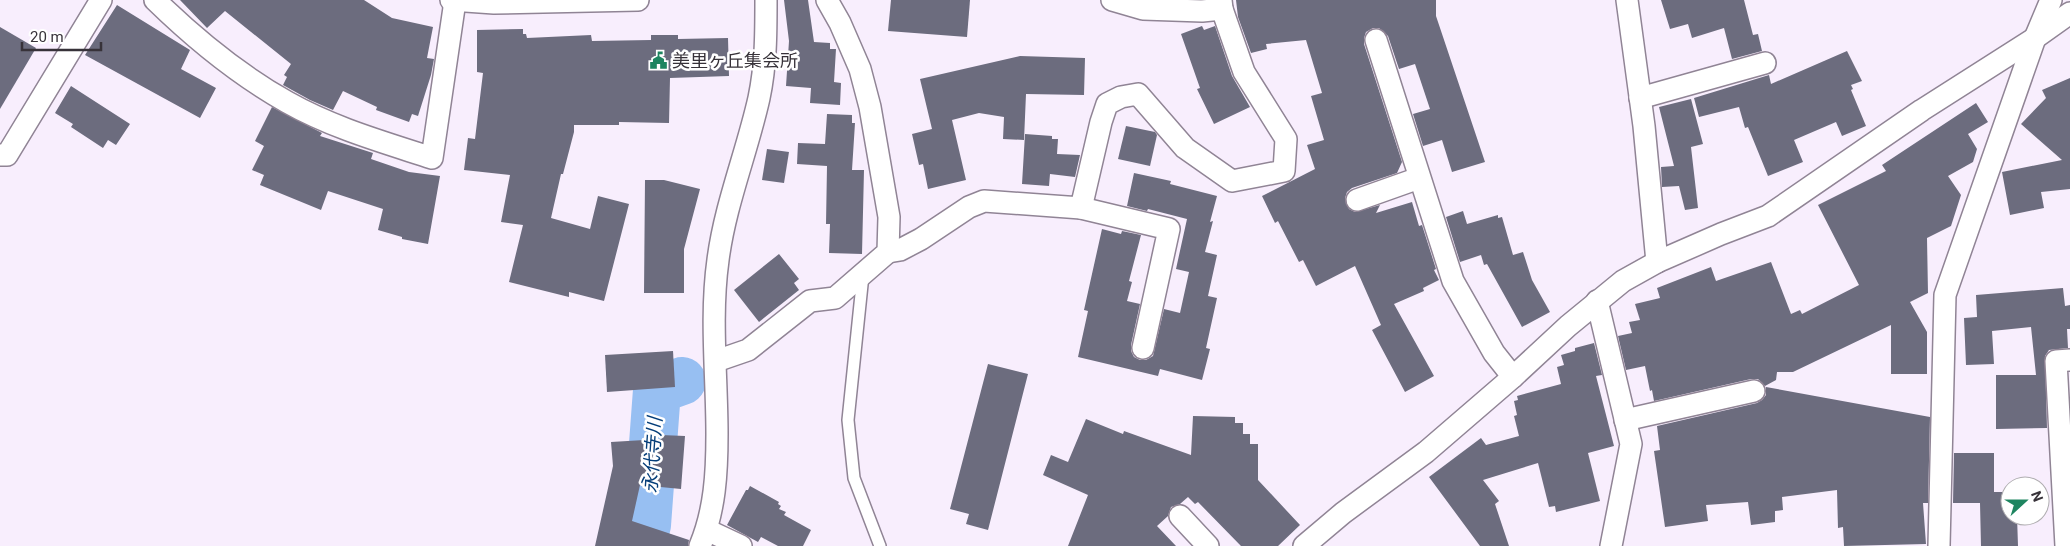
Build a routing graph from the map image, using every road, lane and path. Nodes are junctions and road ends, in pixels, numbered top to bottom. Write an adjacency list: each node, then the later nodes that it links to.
1 (101, 0): 16 (street)
2 (155, 0): 3 (street)
3 (453, 0): 4 (street)
4 (638, 0)
5 (766, 0): 26 (street)
6 (827, 0): 20 (street)
7 (1112, 0): 10 (street)
8 (1627, 0): 15 (street)
9 (2051, 0): 12 (street)
10 (1221, 4): 19 (street)
11 (2070, 13): 12 (street)
12 (2035, 38): 21 (street); 37 (street)
13 (1376, 40): 17 (street)
14 (1765, 63): 15 (street)
15 (1640, 98): 21 (street)
16 (0, 155)
17 (1419, 178): 18 (street); 27 (street)
18 (1356, 200)
19 (1081, 208): 20 (street); 24 (street)
20 (888, 252): 22 (street)
21 (1657, 262): 23 (street)
22 (864, 275): 26 (street); 33 (lane)
23 (1597, 301): 27 (street); 29 (street)
24 (1143, 348)
25 (2070, 360): 38 (street)
26 (716, 361): 31 (street)
27 (1513, 377): 35 (street)
28 (1754, 391): 29 (street)
29 (1625, 420): 36 (street)
30 (1180, 516): 34 (street)
31 (704, 538): 32 (street)
32 (742, 546)
33 (880, 546)
34 (1208, 546)
35 (1304, 546)
36 (1611, 546)
37 (1938, 546)
38 (2066, 546)

